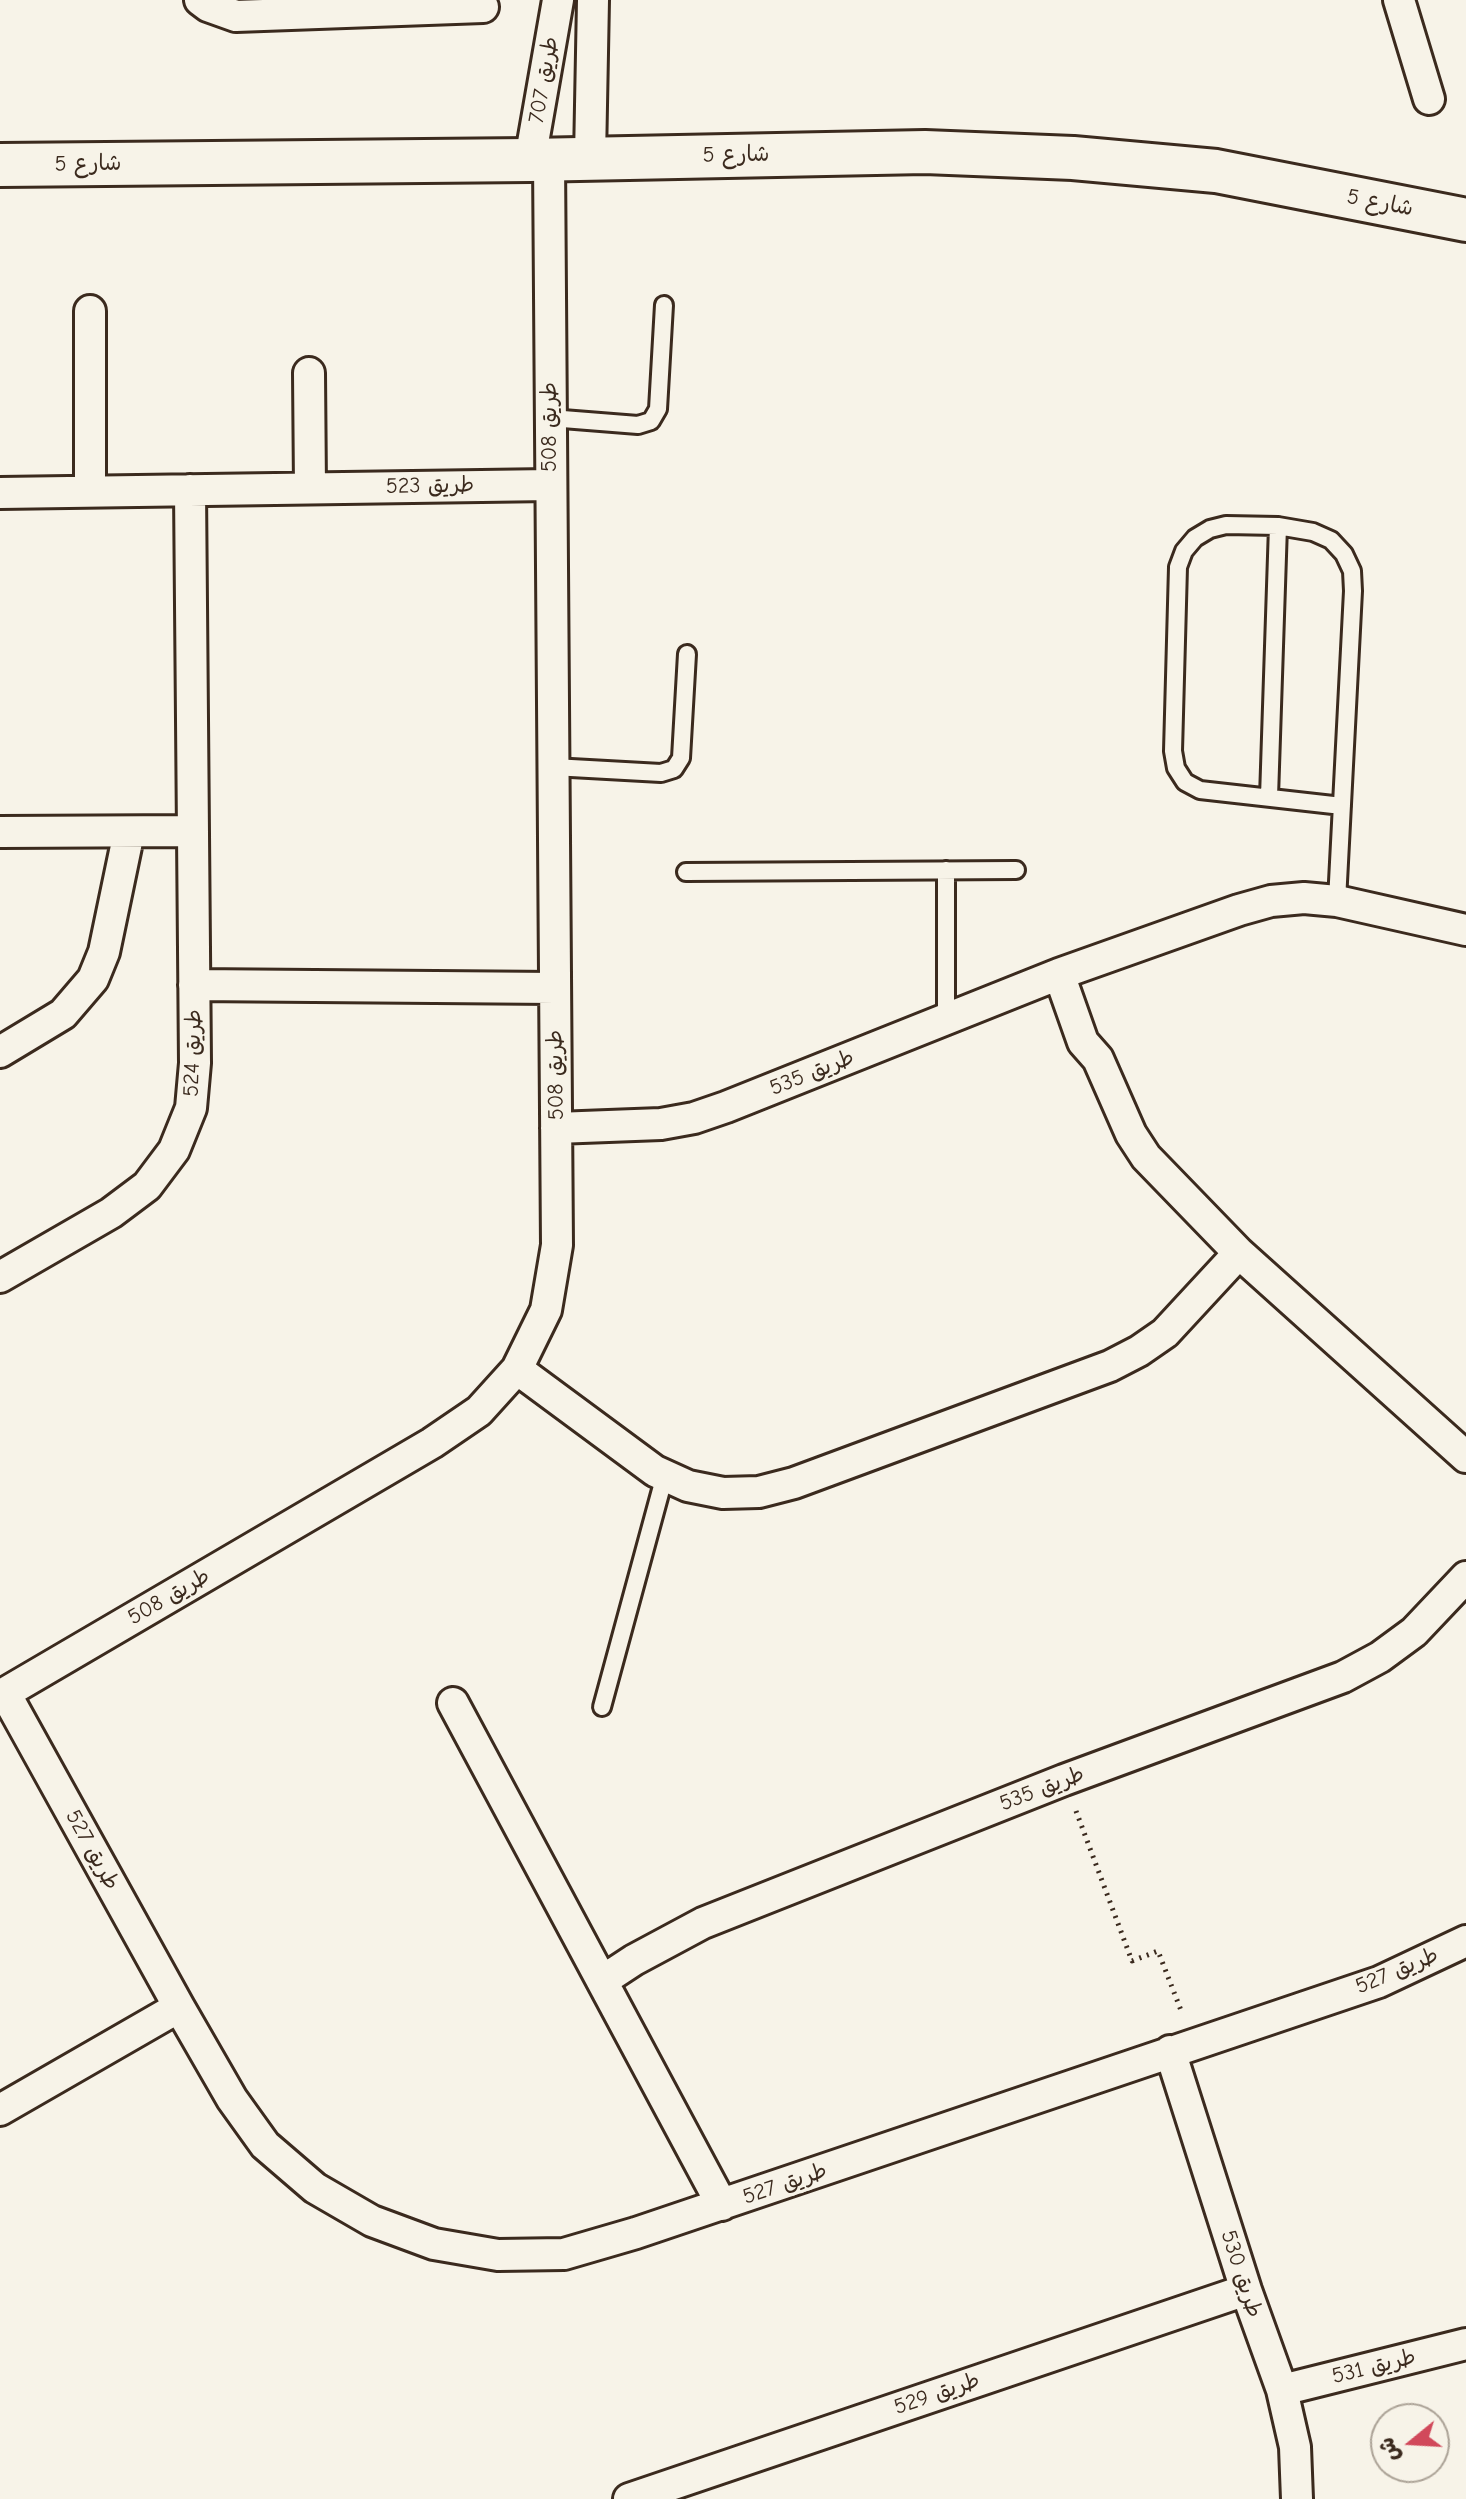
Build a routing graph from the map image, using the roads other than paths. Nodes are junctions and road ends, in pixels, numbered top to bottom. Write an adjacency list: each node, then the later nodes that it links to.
1 (200, 0): 5 (street)
2 (558, 0): 8 (street, طريق 707)
3 (593, 0): 7 (street, طريق 707)
4 (1399, 0): 6 (street)
5 (483, 7)
6 (1429, 99)
7 (590, 158): 8 (street, شارع 5); 10 (street, شارع 5)
8 (540, 159): 9 (street, شارع 5); 14 (street, طريق 508)
9 (0, 165)
10 (1466, 220)
11 (664, 305): 14 (lane)
12 (90, 311): 18 (street)
13 (309, 373): 16 (street)
14 (550, 418): 15 (street, طريق 508)
15 (550, 485): 16 (street, طريق 523); 22 (street, طريق 508)
16 (310, 488): 17 (street, طريق 523)
17 (190, 490): 18 (street, طريق 523); 25 (street, طريق 524)
18 (90, 491): 19 (street, طريق 523)
19 (0, 493)
20 (1278, 526): 23 (lane); 23 (lane); 24 (lane)
21 (687, 654): 22 (lane)
22 (553, 767): 35 (street, طريق 508)
23 (1269, 797): 24 (lane)
24 (1342, 806): 31 (lane)
25 (192, 831): 27 (street); 34 (street, طريق 524)
26 (0, 832): 27 (street)
27 (129, 832): 37 (street)
28 (946, 870): 29 (lane); 30 (lane); 36 (lane)
29 (1016, 870)
30 (686, 872)
31 (1337, 901): 32 (street, طريق 535); 33 (street, طريق 535)
32 (1466, 930)
33 (1069, 971): 36 (street, طريق 535); 39 (street)
34 (194, 985): 35 (street); 40 (street, طريق 524)
35 (555, 988): 38 (street, طريق 508)
36 (946, 1019): 38 (street, طريق 535)
37 (0, 1052)
38 (556, 1128): 41 (street, طريق 508)
39 (1239, 1253): 42 (street); 43 (street)
40 (0, 1277)
41 (517, 1369): 43 (street); 45 (street, طريق 508)
42 (1466, 1457)
43 (665, 1475): 47 (lane)
44 (1466, 1577): 49 (street, طريق 535)
45 (2, 1694): 50 (street, طريق 527)
46 (453, 1703): 49 (street)
47 (602, 1707)
48 (1466, 1941): 51 (street, طريق 527)
49 (602, 1981): 53 (street)
50 (179, 2007): 52 (street); 53 (street, طريق 527)
51 (1170, 2051): 53 (street, طريق 527); 54 (street, طريق 530)
52 (0, 2110)
53 (722, 2205)
54 (1246, 2290): 56 (street, طريق 530); 57 (street, طريق 529)
55 (1466, 2344): 56 (street, طريق 531)
56 (1282, 2390): 58 (street, طريق 530)
57 (629, 2499)
58 (1297, 2499)

